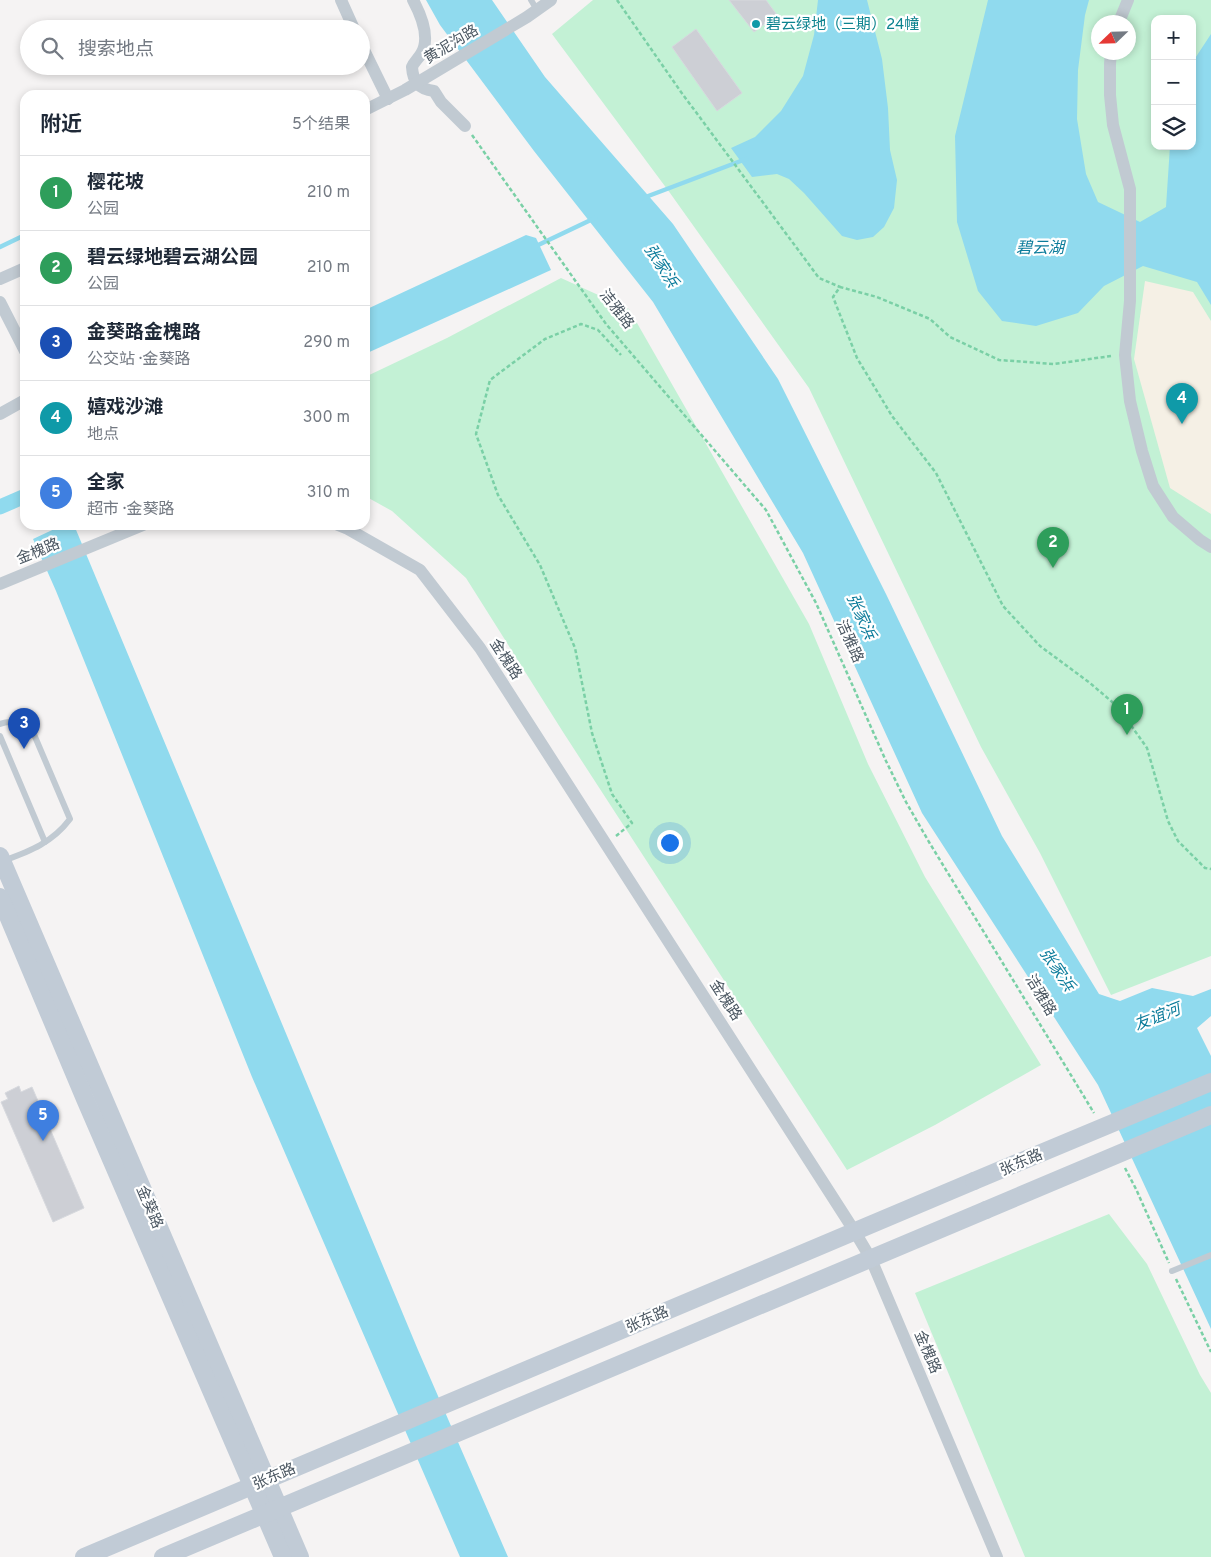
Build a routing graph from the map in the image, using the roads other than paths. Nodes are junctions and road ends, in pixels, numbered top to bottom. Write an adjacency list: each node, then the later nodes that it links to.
1 (341, 0): 7 (street)
2 (413, 0): 10 (street)
3 (551, 0): 5 (street, 黄泥沟路)
4 (1128, 0): 6 (street)
5 (534, 5): 10 (street, 黄泥沟路)
6 (1122, 15)
7 (350, 20)
8 (1110, 60): 22 (street)
9 (370, 62): 11 (street)
10 (417, 83): 11 (street, 黄泥沟路); 13 (street)
11 (388, 99): 12 (street, 黄泥沟路)
12 (370, 108)
13 (465, 126)
14 (20, 270): 15 (street)
15 (0, 279)
16 (0, 302): 17 (street)
17 (20, 341)
18 (20, 403): 19 (street)
19 (0, 414)
20 (132, 530): 23 (street, 金槐路)
21 (350, 530): 31 (street, 金槐路)
22 (1211, 547)
23 (0, 584)
24 (0, 724): 26 (lane)
25 (0, 736): 26 (lane)
26 (45, 842): 27 (lane)
27 (1, 859): 35 (main road, 金葵路)
28 (0, 897): 35 (main road, 金葵路)
29 (1211, 1082): 31 (main road, 张东路, bridge)
30 (1211, 1115): 33 (main road, 张东路, bridge)
31 (854, 1232): 33 (street, 金槐路); 35 (main road, 张东路)
32 (1211, 1255): 34 (lane)
33 (871, 1259): 36 (main road, 张东路); 41 (street, 金槐路)
34 (1172, 1271)
35 (260, 1482): 36 (main road, 金葵路); 37 (main road, 张东路)
36 (272, 1511): 38 (main road, 张东路); 39 (main road, 金葵路); 40 (main road, 金葵路)
37 (84, 1557)
38 (163, 1557)
39 (283, 1557)
40 (300, 1557)
41 (997, 1557)

